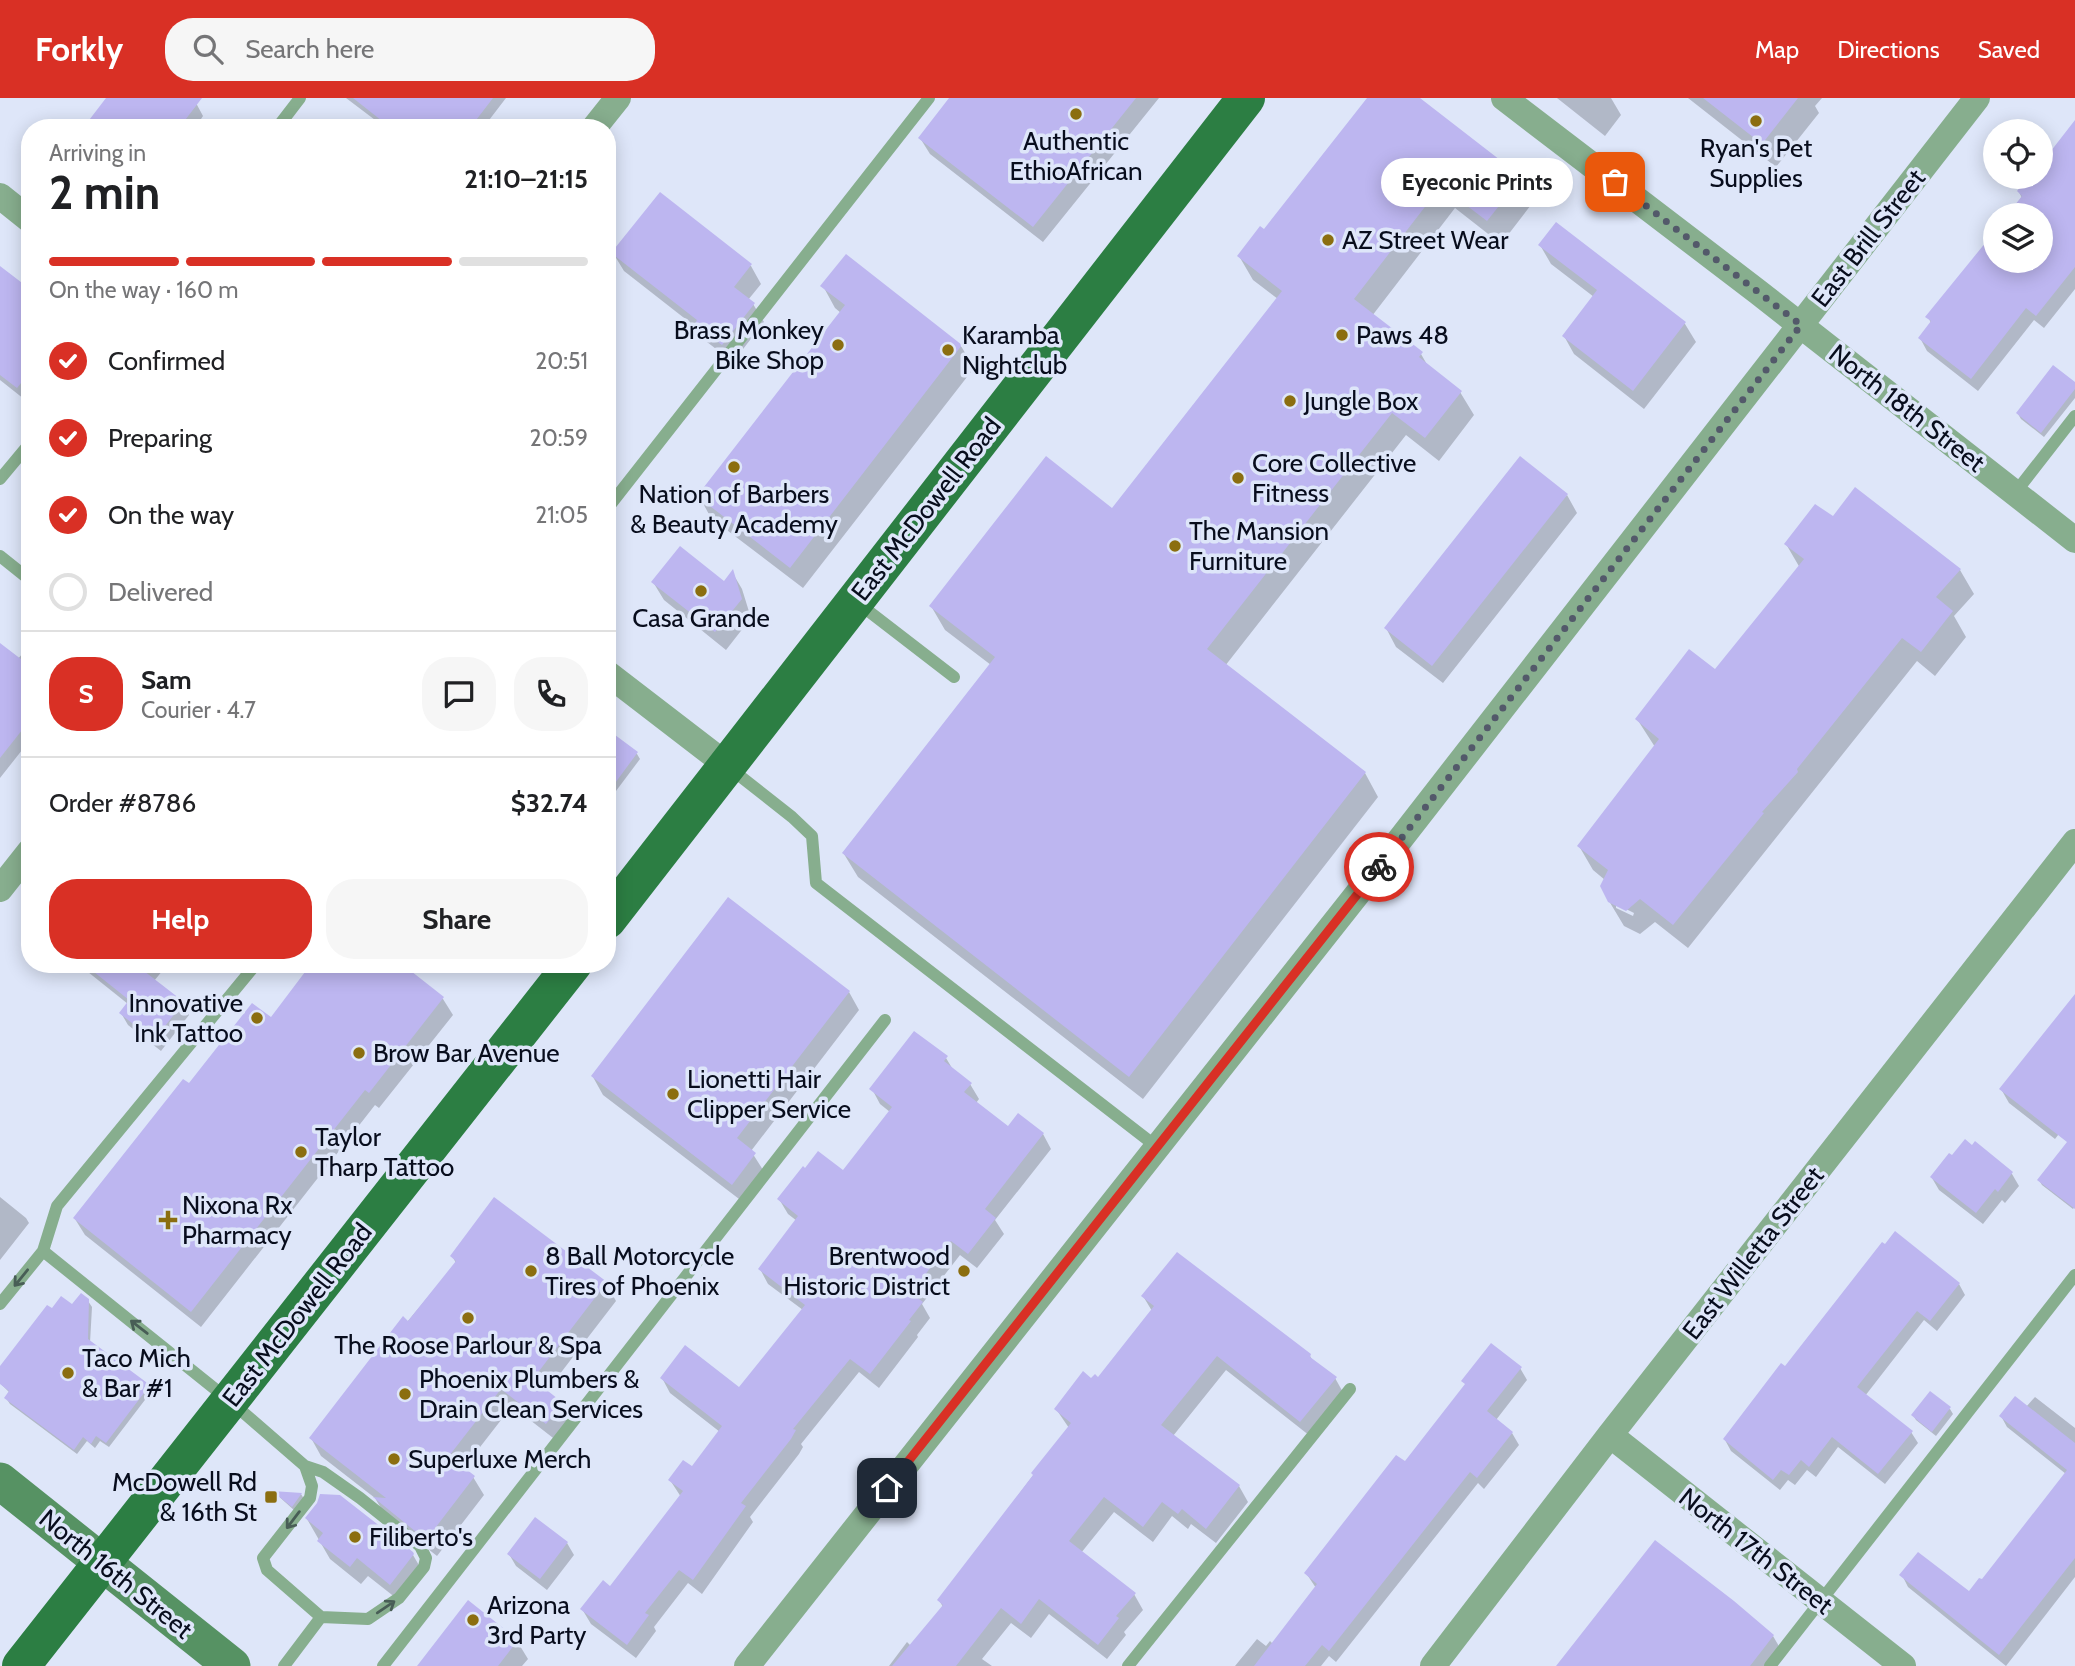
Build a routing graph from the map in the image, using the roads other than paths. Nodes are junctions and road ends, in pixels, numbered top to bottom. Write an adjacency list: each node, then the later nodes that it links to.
1 (300, 98): 7 (lane)
2 (618, 98): 8 (street)
3 (929, 98): 16 (lane)
4 (1246, 98): 20 (main road, East McDowell Road)
5 (1504, 98): 11 (street, North 18th Street)
6 (1977, 98): 11 (street, East Brill Street)
7 (284, 119)
8 (601, 119)
9 (0, 196): 10 (street)
10 (21, 213)
11 (1801, 325): 15 (street, North 18th Street); 31 (street, East Brill Street)
12 (2075, 416): 15 (lane)
13 (21, 454): 14 (lane)
14 (0, 479)
15 (2015, 493): 17 (street, North 18th Street)
16 (616, 498)
17 (2075, 540)
18 (0, 556): 19 (lane)
19 (21, 573)
20 (855, 601): 21 (lane); 23 (main road, East McDowell Road)
21 (954, 677)
22 (616, 680): 23 (street)
23 (728, 766): 27 (main road, East McDowell Road); 31 (lane)
24 (2075, 842): 37 (street, East Willetta Street)
25 (21, 862): 26 (street)
26 (0, 889)
27 (616, 909)
28 (249, 973): 32 (lane)
29 (566, 973): 36 (main road, East McDowell Road)
30 (885, 1020): 46 (lane)
31 (1157, 1147): 47 (street, East Brill Street)
32 (43, 1251): 34 (lane, one-way to 34); 36 (lane, one-way to 32)
33 (2075, 1275): 41 (lane)
34 (0, 1304)
35 (1350, 1389): 48 (lane)
36 (230, 1401): 38 (lane); 40 (main road, East McDowell Road)
37 (1610, 1435): 41 (street, North 17th Street); 49 (street, East Willetta Street)
38 (305, 1466): 42 (lane, one-way to 42); 42 (lane, one-way to 38)
39 (0, 1481): 40 (main road, North 16th Street)
40 (102, 1563): 43 (main road, East McDowell Road); 44 (main road, North 16th Street)
41 (1820, 1601): 50 (lane); 51 (street, North 17th Street)
42 (321, 1618): 45 (lane)
43 (21, 1666)
44 (232, 1666)
45 (284, 1666)
46 (383, 1666)
47 (747, 1666)
48 (1128, 1666)
49 (1433, 1666)
50 (1770, 1666)
51 (1903, 1666)

